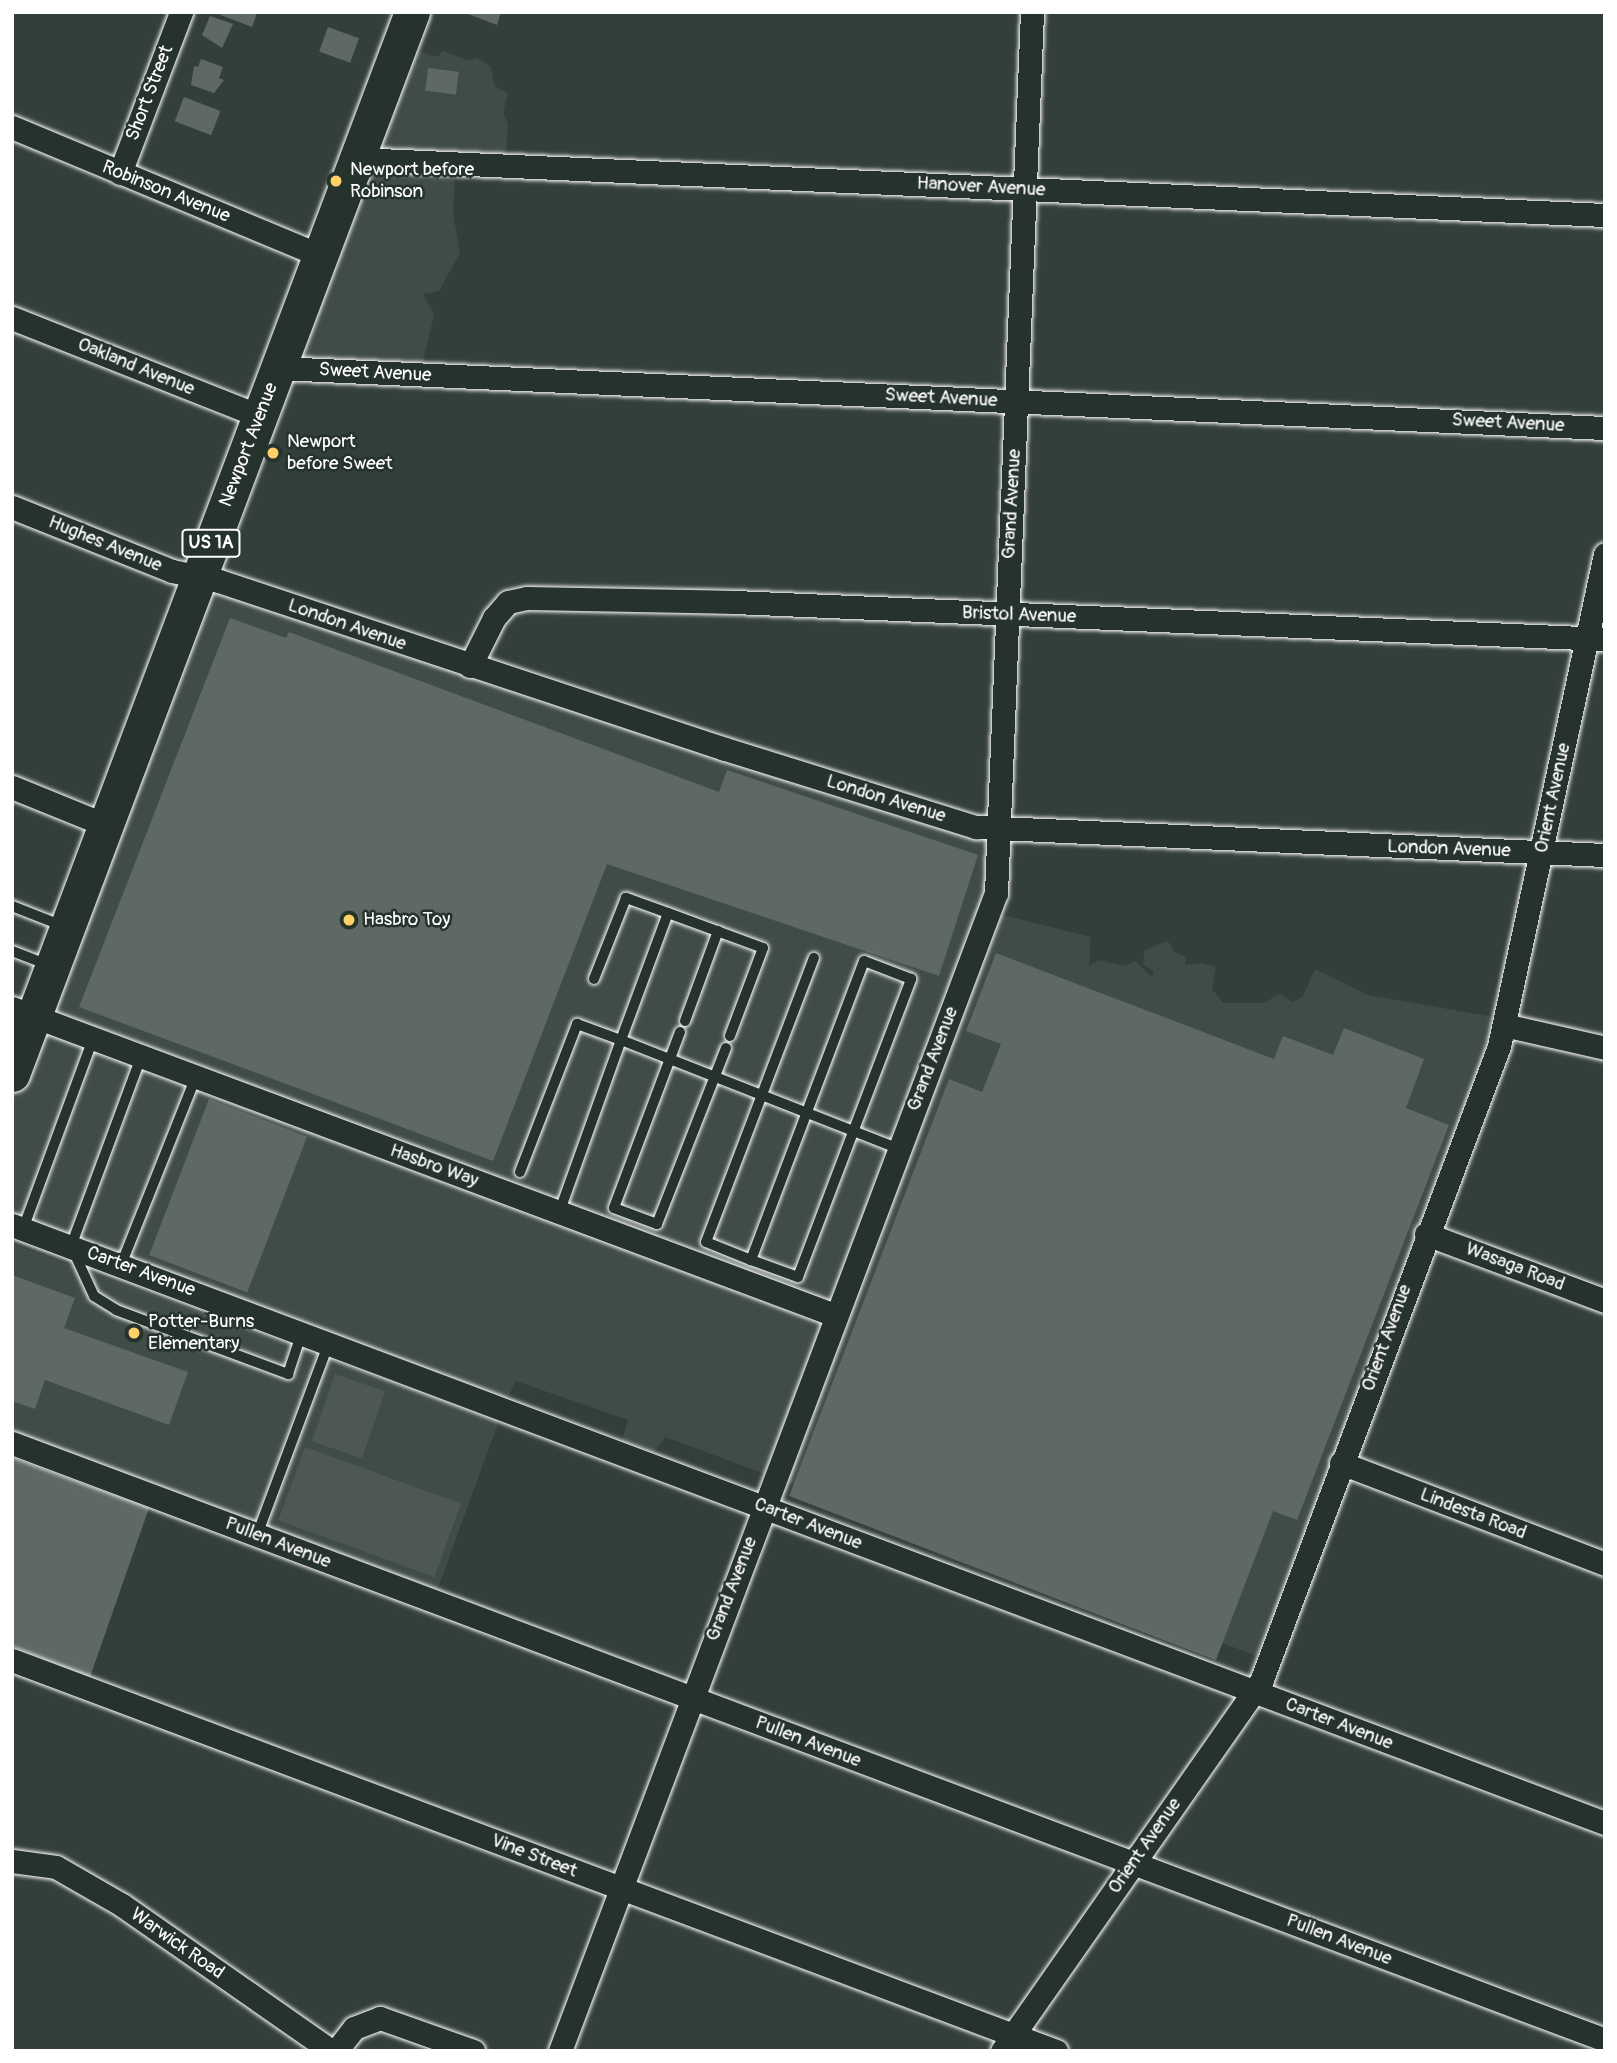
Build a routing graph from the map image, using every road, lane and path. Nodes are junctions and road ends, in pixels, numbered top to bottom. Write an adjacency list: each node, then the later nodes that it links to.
1 (181, 12): 6 (street, Short Street)
2 (412, 12): 5 (main road, Newport Avenue / US 1A)
3 (1032, 12): 7 (street, Grand Avenue)
4 (12, 127): 6 (street, Robinson Avenue)
5 (357, 159): 7 (street, Hanover Avenue); 9 (main road, Newport Avenue / US 1A)
6 (120, 173): 9 (street, Robinson Avenue)
7 (1023, 189): 8 (street, Hanover Avenue); 12 (street, Grand Avenue)
8 (1605, 215)
9 (320, 255): 11 (main road, Newport Avenue / US 1A)
10 (12, 318): 13 (street, Oakland Avenue)
11 (278, 368): 12 (street, Sweet Avenue); 13 (main road, Newport Avenue / US 1A)
12 (1017, 401): 14 (street, Sweet Avenue); 18 (street, Grand Avenue)
13 (259, 416): 17 (main road, Newport Avenue / US 1A)
14 (1605, 428)
15 (12, 506): 17 (street, Hughes Avenue)
16 (1605, 554): 19 (street, Orient Avenue)
17 (198, 576): 20 (street, London Avenue); 22 (main road, Newport Avenue / US 1A)
18 (1007, 615): 19 (street, Bristol Avenue); 20 (street, Bristol Avenue); 23 (street, Grand Avenue)
19 (1596, 638): 24 (street, Orient Avenue)
20 (470, 666): 23 (street, London Avenue)
21 (12, 787): 22 (street)
22 (103, 824): 28 (main road, Newport Avenue / US 1A)
23 (998, 830): 24 (street, London Avenue); 49 (street, Grand Avenue)
24 (1541, 853): 25 (street, London Avenue); 35 (street, Orient Avenue)
25 (1605, 855)
26 (12, 906): 28 (lane)
27 (668, 913): 29 (lane); 33 (lane); 38 (lane)
28 (66, 927): 32 (main road, Newport Avenue / US 1A)
29 (718, 931): 36 (lane); 42 (lane)
30 (12, 951): 32 (lane)
31 (814, 958): 46 (lane)
32 (52, 966): 34 (main road, Newport Avenue / US 1A)
33 (594, 979)
34 (23, 1013): 37 (street, Hasbro Way); 43 (main road, Newport Avenue / US 1A)
35 (1504, 1025): 40 (street); 53 (street, Orient Avenue)
36 (730, 1036)
37 (93, 1039): 41 (street, Hasbro Way); 52 (lane)
38 (621, 1040): 42 (lane); 50 (lane); 51 (lane)
39 (726, 1048): 44 (lane)
40 (1605, 1048)
41 (141, 1057): 45 (street, Hasbro Way); 54 (lane)
42 (670, 1059): 44 (lane); 44 (lane)
43 (12, 1074)
44 (716, 1076): 46 (lane)
45 (195, 1077): 51 (street, Hasbro Way); 56 (lane)
46 (762, 1094): 47 (lane); 55 (lane)
47 (808, 1113): 48 (lane); 48 (lane); 55 (lane)
48 (853, 1130): 49 (lane); 55 (lane)
49 (899, 1149): 58 (street, Grand Avenue)
50 (520, 1172)
51 (558, 1213): 58 (street, Hasbro Way)
52 (17, 1227): 54 (street, Carter Avenue)
53 (1426, 1234): 57 (street, Wasaga Road); 62 (street, Orient Avenue)
54 (71, 1246): 56 (street, Carter Avenue); 59 (lane)
55 (751, 1260)
56 (121, 1265): 59 (street, Carter Avenue)
57 (1605, 1301)
58 (835, 1315): 63 (street, Grand Avenue)
59 (302, 1332): 60 (street, Carter Avenue)
60 (329, 1342): 63 (street, Carter Avenue); 64 (lane)
61 (12, 1443): 64 (street, Pullen Avenue)
62 (1341, 1463): 65 (street, Lindesta Road); 67 (street, Orient Avenue)
63 (764, 1508): 67 (street, Carter Avenue); 68 (street, Grand Avenue)
64 (257, 1535): 68 (street, Pullen Avenue)
65 (1605, 1564)
66 (12, 1660): 72 (street, Vine Street)
67 (1254, 1692): 69 (street, Carter Avenue); 71 (street, Orient Avenue)
68 (690, 1697): 71 (street, Pullen Avenue); 72 (street, Grand Avenue)
69 (1605, 1824)
70 (12, 1861): 75 (street, Warwick Road)
71 (1133, 1863): 73 (street, Pullen Avenue); 74 (street, Orient Avenue)
72 (621, 1888): 74 (street, Vine Street); 77 (street, Grand Avenue)
73 (1605, 2040)
74 (1007, 2043): 78 (street, Vine Street)
75 (334, 2051): 76 (street)
76 (473, 2051)
77 (560, 2051)
78 (1056, 2051)

